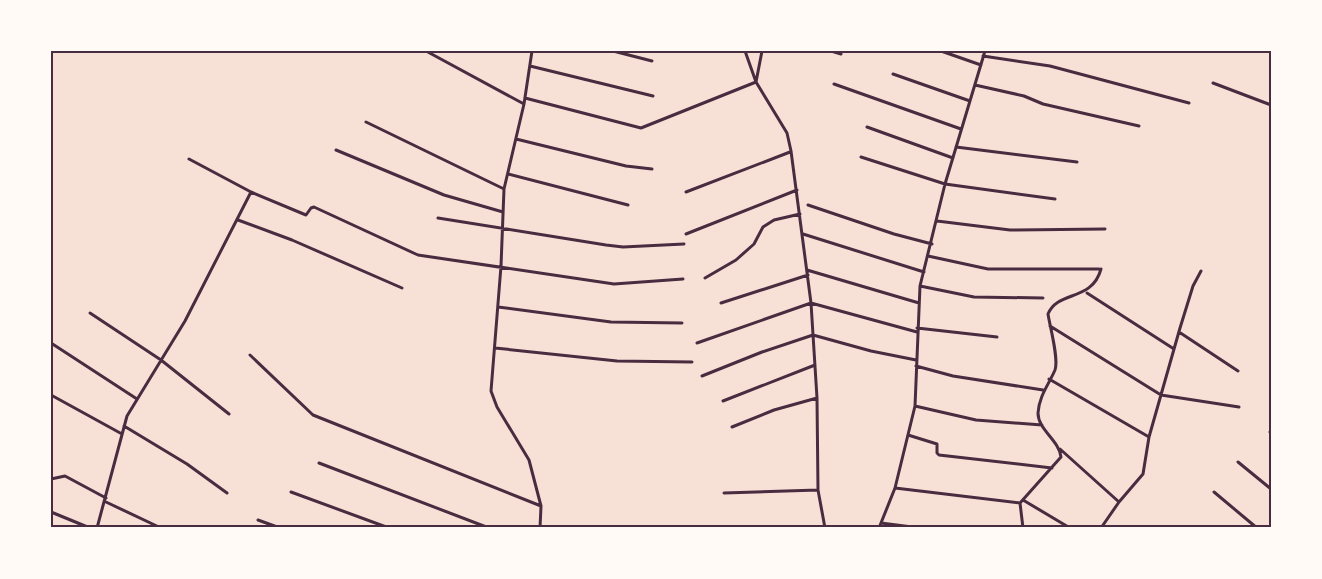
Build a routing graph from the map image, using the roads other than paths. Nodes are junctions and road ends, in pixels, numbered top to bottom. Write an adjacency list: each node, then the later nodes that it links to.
1 (426, 51): 23 (street)
2 (531, 51): 13 (street)
3 (613, 51): 11 (street)
4 (746, 51): 15 (street)
5 (762, 51): 15 (street)
6 (831, 51): 9 (street)
7 (941, 51): 12 (street)
8 (985, 51): 10 (street)
9 (841, 54)
10 (983, 56): 12 (street); 22 (street)
11 (652, 61)
12 (981, 65): 18 (street)
13 (530, 66): 19 (street); 20 (street)
14 (893, 74): 21 (street)
15 (756, 82): 20 (street); 32 (street)
16 (1214, 83): 24 (street)
17 (834, 84): 28 (street)
18 (975, 85): 21 (street); 26 (street)
19 (653, 96)
20 (525, 98): 23 (street)
21 (970, 101): 28 (street)
22 (1189, 103)
23 (524, 104): 29 (street)
24 (1271, 105)
25 (366, 122): 40 (street)
26 (1139, 126)
27 (867, 128): 34 (street)
28 (961, 129): 30 (street)
29 (516, 139): 37 (street); 38 (street)
30 (956, 147): 34 (street); 36 (street)
31 (336, 150): 47 (street)
32 (791, 151): 41 (street); 43 (street)
33 (861, 157): 39 (street)
34 (953, 158): 39 (street)
35 (189, 159): 42 (street)
36 (1077, 162)
37 (652, 169)
38 (508, 174): 40 (street); 45 (street)
39 (945, 184): 44 (street); 51 (street)
40 (504, 189): 47 (street)
41 (797, 190): 48 (street); 54 (street)
42 (251, 192): 50 (street); 59 (street)
43 (686, 192)
44 (1056, 198)
45 (628, 205)
46 (808, 205): 57 (street)
47 (503, 212): 52 (street)
48 (800, 214): 55 (street); 63 (street)
49 (438, 218): 52 (street)
50 (237, 219): 66 (street); 85 (street)
51 (937, 221): 53 (street); 57 (street)
52 (503, 229): 56 (street); 59 (street)
53 (1105, 229)
54 (686, 234)
55 (803, 234): 61 (street); 62 (street)
56 (684, 244)
57 (932, 244): 58 (street)
58 (928, 256): 62 (street); 75 (street)
59 (501, 266): 64 (street); 72 (street)
60 (1201, 271): 77 (street)
61 (807, 272): 69 (street); 70 (street); 71 (street)
62 (924, 272): 65 (street)
63 (705, 278)
64 (683, 279)
65 (920, 286): 68 (street); 71 (street)
66 (402, 288)
67 (1087, 293): 83 (street)
68 (1043, 298)
69 (721, 303)
70 (811, 303): 76 (street); 78 (street); 81 (street)
71 (919, 303): 76 (street)
72 (498, 307): 74 (street); 82 (street)
73 (90, 313): 85 (street)
74 (682, 323)
75 (1050, 326): 92 (street); 95 (street)
76 (917, 330): 79 (street); 86 (street)
77 (1179, 331): 83 (street); 90 (street)
78 (813, 335): 86 (street); 88 (street); 91 (street)
79 (997, 337)
80 (51, 343): 97 (street)
81 (697, 343)
82 (495, 348): 87 (street); 123 (street)
83 (1174, 349): 95 (street)
84 (250, 355): 123 (street)
85 (161, 360): 97 (street); 101 (street)
86 (916, 360): 89 (street)
87 (692, 362)
88 (815, 365): 96 (street); 98 (street)
89 (916, 366): 93 (street); 99 (street)
90 (1238, 371)
91 (702, 376)
92 (1049, 379): 93 (street); 107 (street)
93 (1043, 390): 102 (street)
94 (51, 395): 105 (street)
95 (1161, 395): 100 (street); 107 (street)
96 (817, 398): 104 (street); 115 (street)
97 (137, 399): 103 (street)
98 (723, 400)
99 (915, 406): 102 (street); 106 (street)
100 (1239, 407)
101 (229, 414)
102 (1042, 425): 108 (street)
103 (124, 426): 105 (street); 118 (street)
104 (732, 427)
105 (122, 434): 120 (street)
106 (908, 435): 111 (street); 113 (street)
107 (1149, 437): 122 (street)
108 (1060, 449): 111 (street); 122 (street)
109 (1238, 462): 114 (street)
110 (319, 463): 132 (street)
111 (1053, 468): 121 (street)
112 (51, 479): 120 (street)
113 (895, 488): 121 (street); 126 (street)
114 (1271, 489)
115 (818, 490): 119 (street); 134 (street)
116 (291, 492): 131 (street)
117 (1214, 492): 140 (street)
118 (227, 493)
119 (724, 493)
120 (105, 500): 128 (street); 129 (street)
121 (1021, 501): 137 (street); 138 (street)
122 (1119, 502): 139 (street)
123 (541, 506): 133 (street)
124 (51, 512): 127 (street)
125 (258, 520): 130 (street)
126 (881, 523): 135 (street); 136 (street)
127 (90, 528)
128 (97, 528)
129 (161, 528)
130 (280, 528)
131 (389, 528)
132 (489, 528)
133 (540, 528)
134 (825, 528)
135 (879, 528)
136 (920, 528)
137 (1023, 528)
138 (1070, 528)
139 (1101, 528)
140 (1257, 528)

